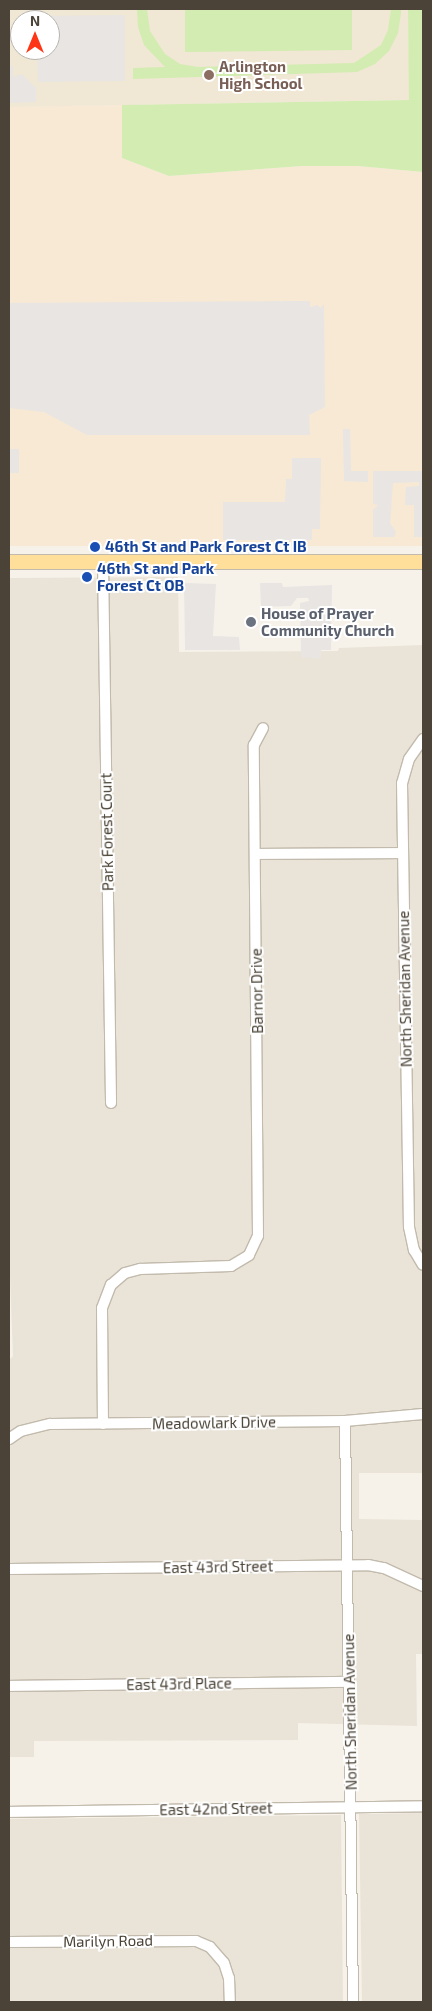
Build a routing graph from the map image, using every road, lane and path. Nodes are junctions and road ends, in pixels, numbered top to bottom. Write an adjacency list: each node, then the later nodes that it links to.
1 (9, 562): 2 (main road)
2 (103, 562): 3 (main road); 8 (street, Park Forest Court)
3 (423, 562)
4 (263, 728): 7 (street, Barnor Drive)
5 (423, 739): 6 (street, North Sheridan Avenue)
6 (403, 853): 7 (street); 9 (street, North Sheridan Avenue)
7 (255, 854): 12 (street, Barnor Drive)
8 (111, 1103)
9 (423, 1265)
10 (423, 1414): 11 (street, Meadowlark Drive)
11 (345, 1421): 12 (street, Meadowlark Drive); 14 (street, North Sheridan Avenue)
12 (104, 1424): 13 (street, Meadowlark Drive)
13 (9, 1439)
14 (347, 1565): 15 (street, East 43rd Street); 16 (street, East 43rd Street); 17 (street, North Sheridan Avenue)
15 (9, 1569)
16 (423, 1586)
17 (349, 1682): 18 (street, East 43rd Place); 20 (street, North Sheridan Avenue)
18 (9, 1686)
19 (423, 1806): 20 (street, East 42nd Street)
20 (352, 1807): 21 (street, East 42nd Street); 24 (street, North Sheridan Avenue)
21 (9, 1812)
22 (9, 1942): 23 (street, Marilyn Road)
23 (230, 2002)
24 (354, 2002)

